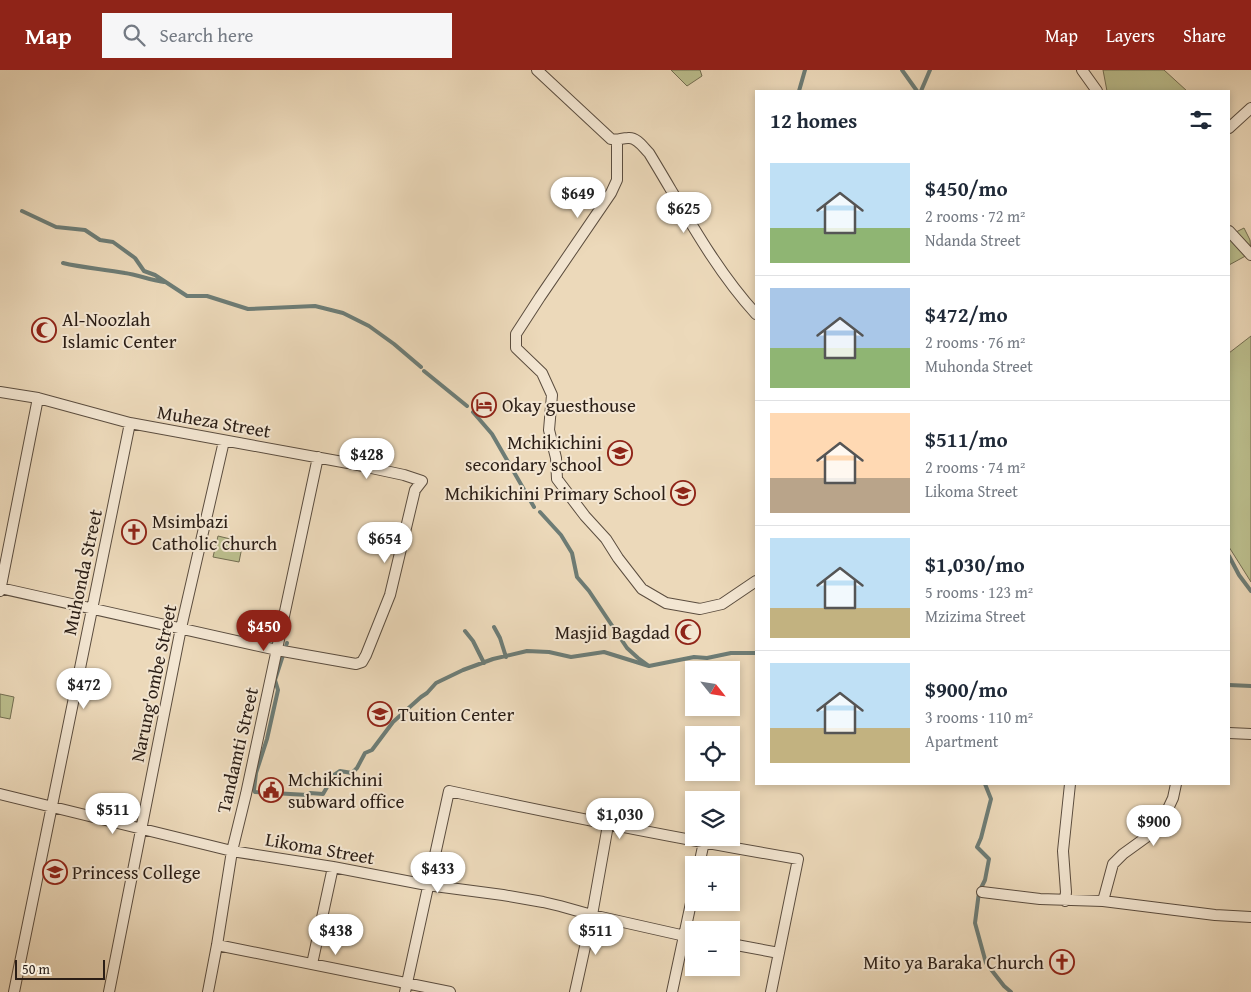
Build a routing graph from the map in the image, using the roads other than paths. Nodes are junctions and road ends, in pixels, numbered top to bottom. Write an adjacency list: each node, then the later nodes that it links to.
1 (537, 70): 6 (street)
2 (1082, 70): 3 (street)
3 (1096, 90)
4 (1251, 108): 5 (street)
5 (1230, 127)
6 (617, 141): 9 (street); 15 (street)
7 (1230, 231): 8 (street)
8 (1251, 255)
9 (755, 313)
10 (0, 392): 11 (street, Muheza Street)
11 (38, 398): 12 (street, Muheza Street); 16 (street)
12 (130, 423): 13 (street, Muheza Street); 17 (street, Muhonda Street)
13 (224, 440): 14 (street, Muheza Street); 18 (street, Narung'ombe Street)
14 (318, 457): 19 (street, Tandamti Street); 19 (street, Muheza Street)
15 (755, 582)
16 (0, 589): 17 (street)
17 (92, 609): 18 (street); 25 (street, Muhonda Street)
18 (181, 628): 19 (street); 27 (street, Narung'ombe Street)
19 (277, 650): 30 (street, Tandamti Street)
20 (1230, 733): 21 (street)
21 (1251, 734)
22 (1070, 785): 34 (street)
23 (1176, 785): 35 (street)
24 (0, 794): 25 (street, Likoma Street)
25 (52, 806): 27 (street, Likoma Street); 45 (street, Muhonda Street)
26 (608, 825): 28 (street); 32 (street); 36 (street)
27 (141, 829): 30 (street, Likoma Street); 46 (street, Narung'ombe Street)
28 (685, 839)
29 (726, 846): 42 (street)
30 (232, 851): 31 (street, Likoma Street); 39 (street, Tandamti Street)
31 (333, 867): 32 (street, Likoma Street); 43 (street)
32 (427, 885): 36 (street, Likoma Street); 44 (street)
33 (982, 892): 34 (street)
34 (1065, 901): 35 (street)
35 (1103, 901): 37 (street)
36 (592, 916): 38 (street, Likoma Street); 49 (street)
37 (1251, 917)
38 (685, 936)
39 (217, 945): 43 (street); 47 (street, Tandamti Street)
40 (740, 946): 42 (street)
41 (685, 950): 50 (street)
42 (778, 953): 51 (street)
43 (312, 964): 44 (street)
44 (406, 988): 48 (street)
45 (14, 992)
46 (109, 992)
47 (208, 992)
48 (450, 992)
49 (575, 992)
50 (672, 992)
51 (770, 992)

